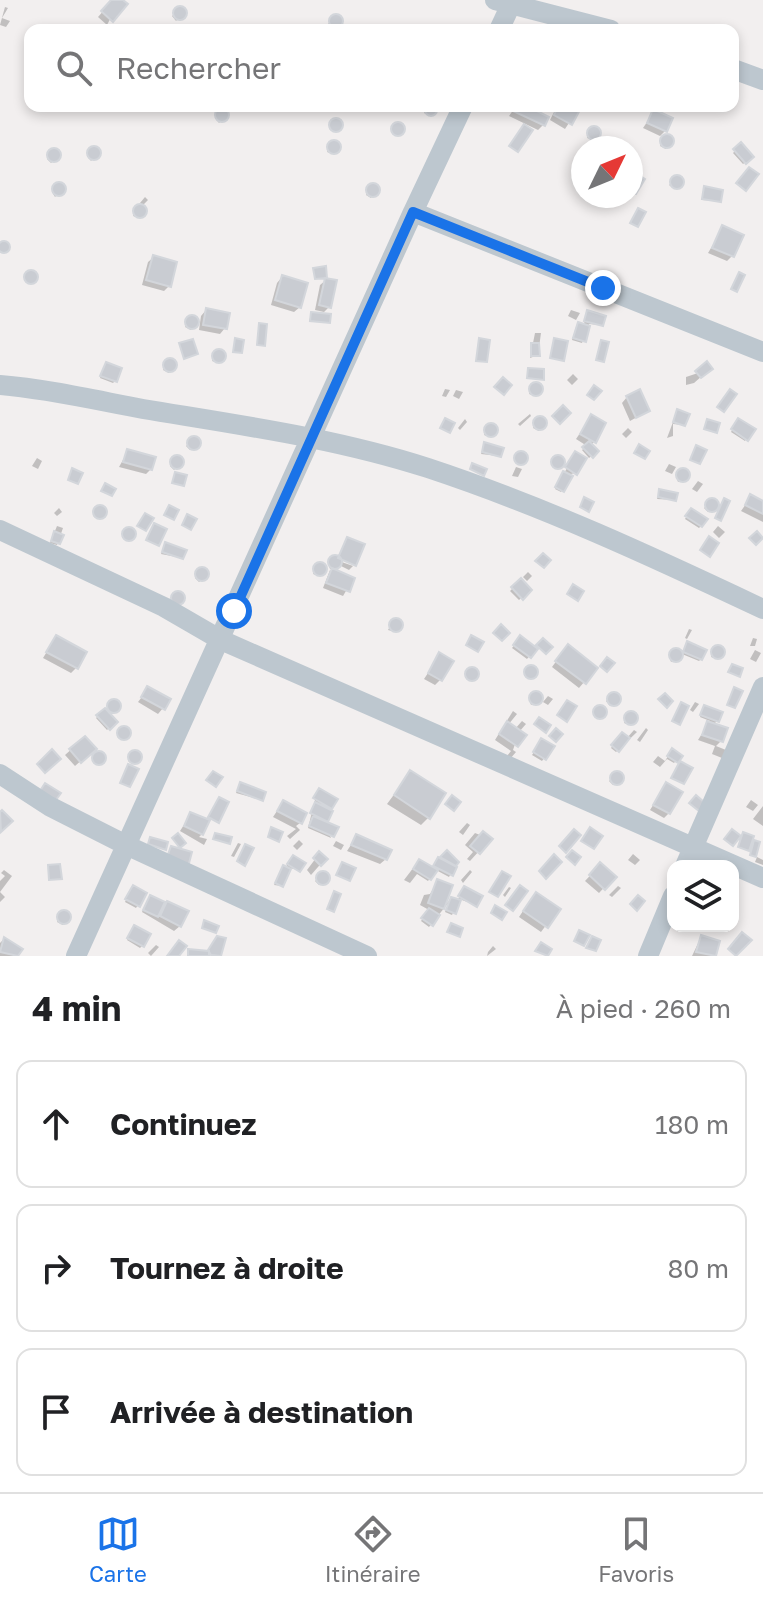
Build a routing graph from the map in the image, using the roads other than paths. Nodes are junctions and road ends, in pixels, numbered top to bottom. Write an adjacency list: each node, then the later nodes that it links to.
1 (506, 1): 2 (street); 3 (street)
2 (500, 24)
3 (589, 24)
4 (739, 71): 5 (street)
5 (763, 80)
6 (460, 112): 7 (street)
7 (413, 212): 8 (street); 10 (street)
8 (763, 352)
9 (0, 385): 10 (street)
10 (313, 437): 12 (street); 13 (street)
11 (0, 530): 13 (street)
12 (763, 609)
13 (221, 640): 16 (street); 17 (street)
14 (763, 687): 17 (street)
15 (0, 774): 16 (street)
16 (126, 845): 20 (street); 21 (street)
17 (689, 857): 18 (street)
18 (763, 878)
19 (667, 910): 22 (street)
20 (76, 956)
21 (367, 956)
22 (648, 956)

